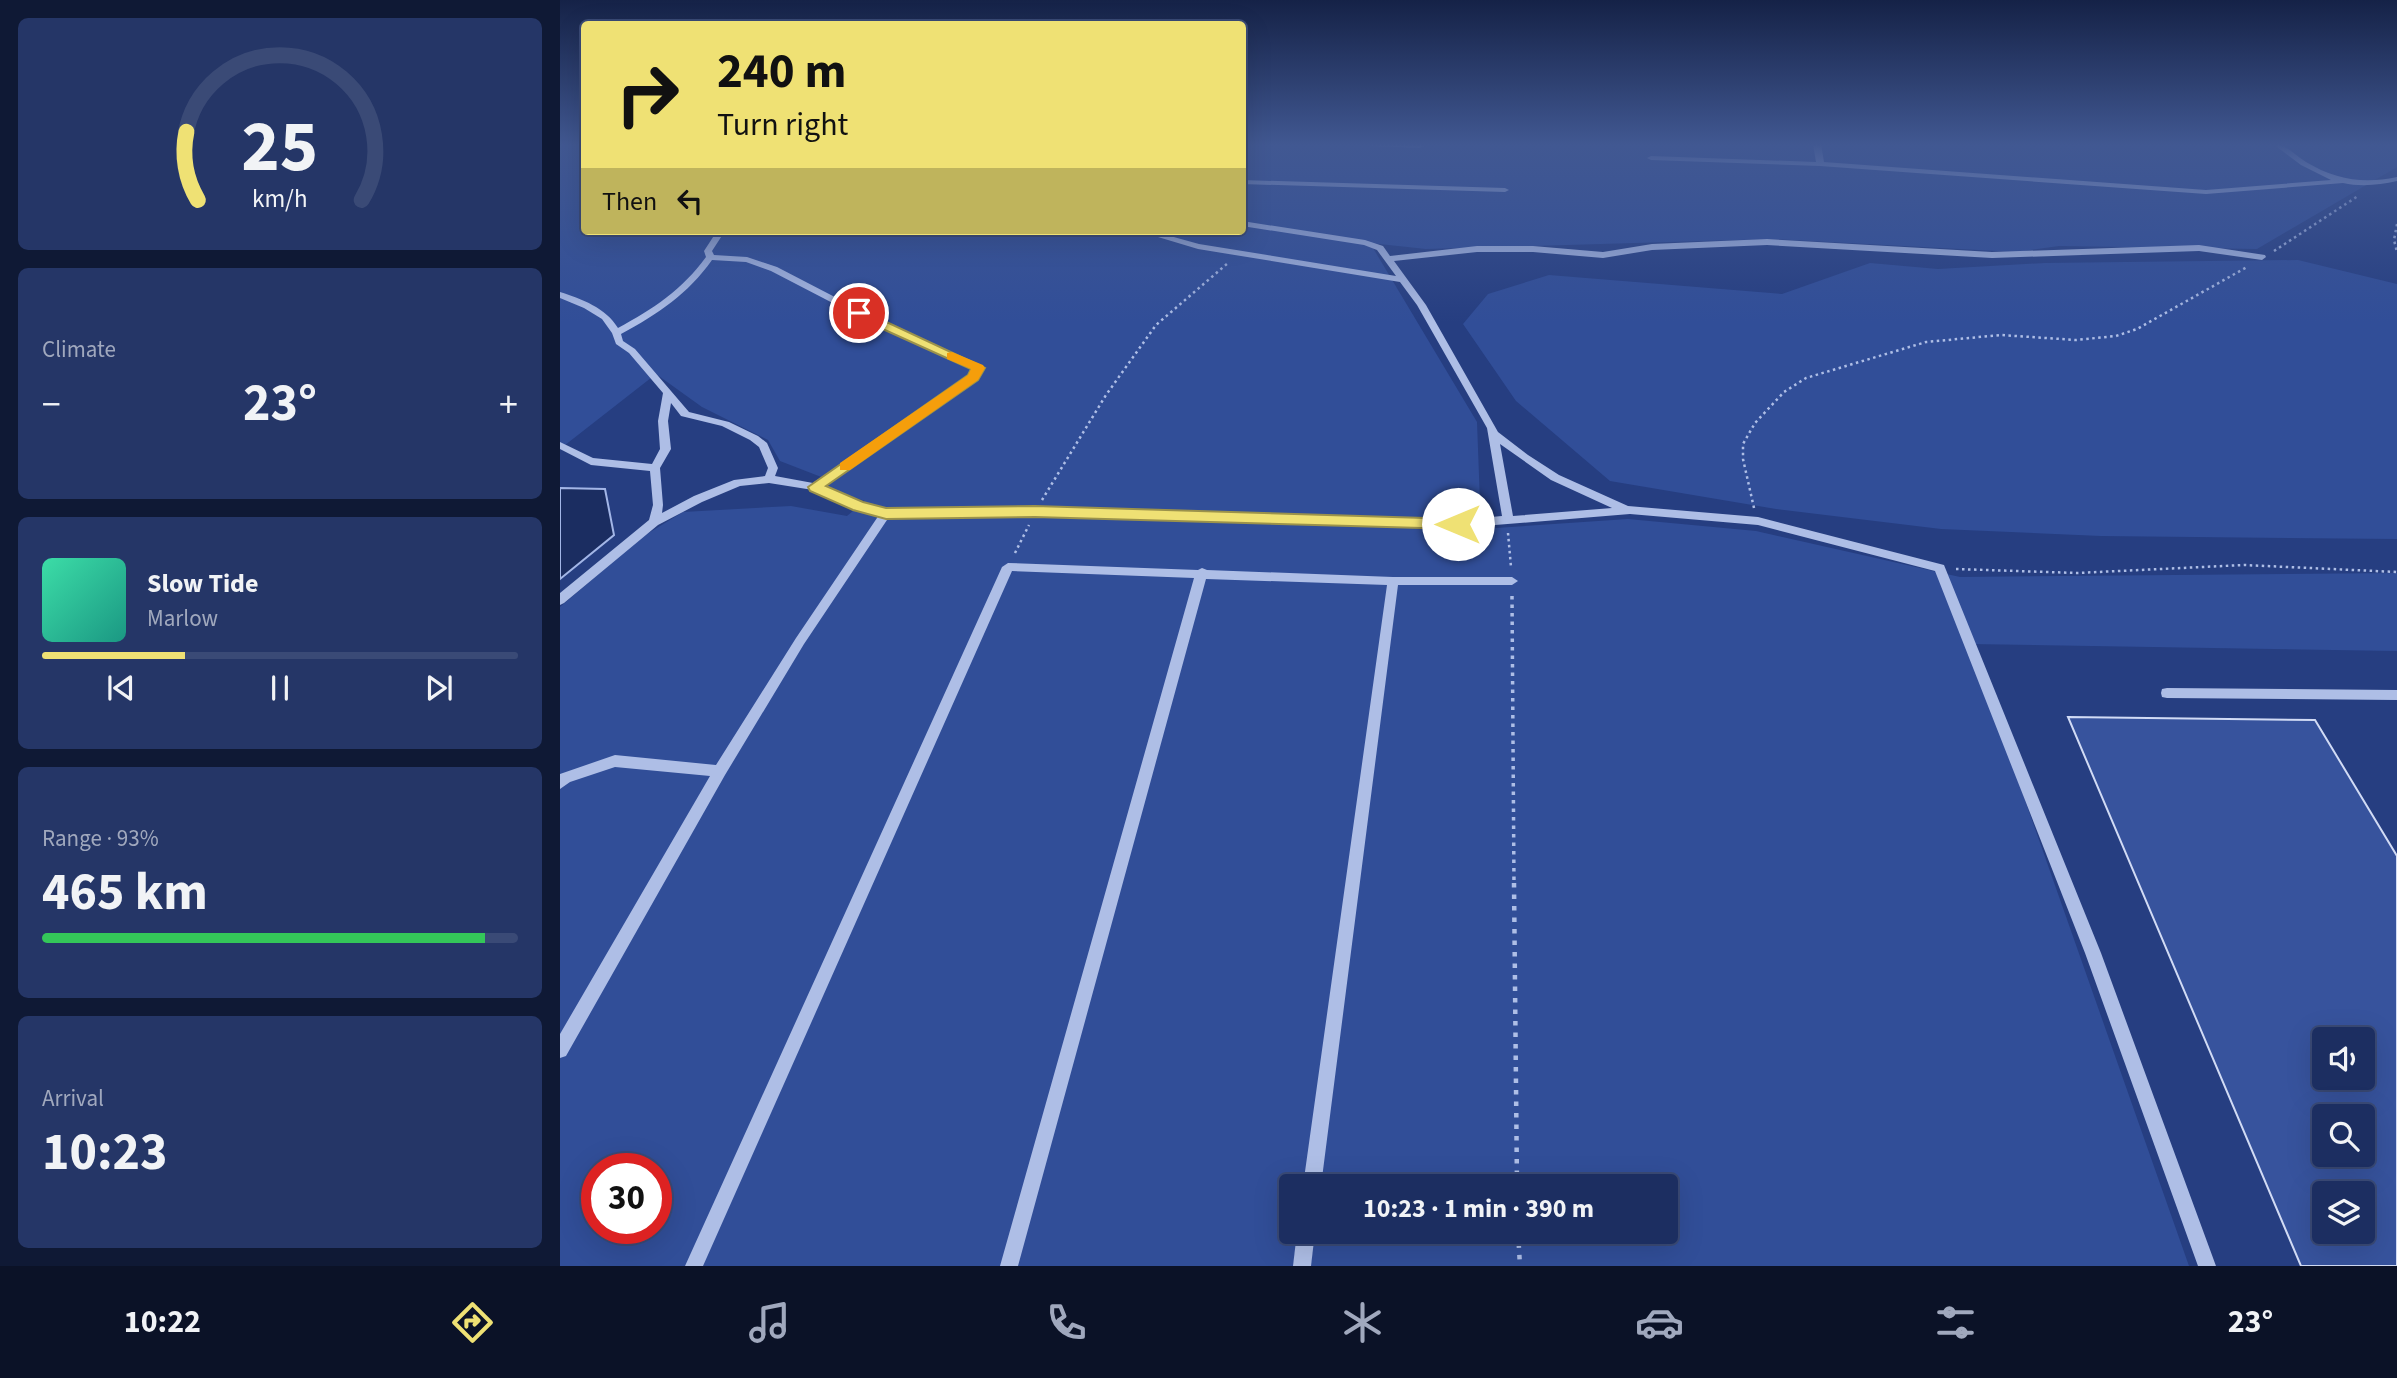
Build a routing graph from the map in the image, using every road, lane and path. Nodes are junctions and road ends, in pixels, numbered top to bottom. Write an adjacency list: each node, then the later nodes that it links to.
1 (2344, 203): 9 (path)
2 (1246, 224): 10 (street)
3 (2397, 224): 7 (path)
4 (718, 235): 8 (street)
5 (1159, 235): 6 (street)
6 (1226, 251): 11 (street); 21 (path)
7 (2397, 251)
8 (710, 257): 13 (street); 19 (street)
9 (2262, 257): 10 (street); 24 (path)
10 (1388, 259): 11 (street)
11 (1403, 280): 15 (street)
12 (560, 295): 13 (street)
13 (618, 332): 14 (street)
14 (668, 393): 17 (street); 18 (street)
15 (1494, 435): 20 (street); 23 (street)
16 (560, 445): 17 (street)
17 (655, 468): 25 (street)
18 (769, 479): 19 (street); 25 (street)
19 (815, 487): 22 (street)
20 (1630, 510): 23 (street); 24 (street)
21 (1035, 512): 22 (street); 23 (street); 26 (path)
22 (886, 513): 35 (street)
23 (1508, 520): 31 (path)
24 (1758, 521): 27 (street)
25 (654, 522): 32 (street)
26 (1008, 567): 28 (lane); 42 (lane)
27 (1940, 568): 29 (path); 46 (street)
28 (1202, 572): 30 (lane); 43 (street)
29 (2397, 572)
30 (1393, 581): 31 (lane); 38 (street)
31 (1512, 581): 39 (path)
32 (560, 600)
33 (2167, 693): 34 (street)
34 (2397, 695)
35 (720, 771): 36 (street); 37 (street)
36 (560, 783)
37 (560, 1050)
38 (1314, 1174)
39 (1517, 1174)
40 (1305, 1244): 44 (street)
41 (1519, 1244): 45 (path)
42 (694, 1266)
43 (1009, 1266)
44 (1302, 1266)
45 (1520, 1266)
46 (2207, 1266)

